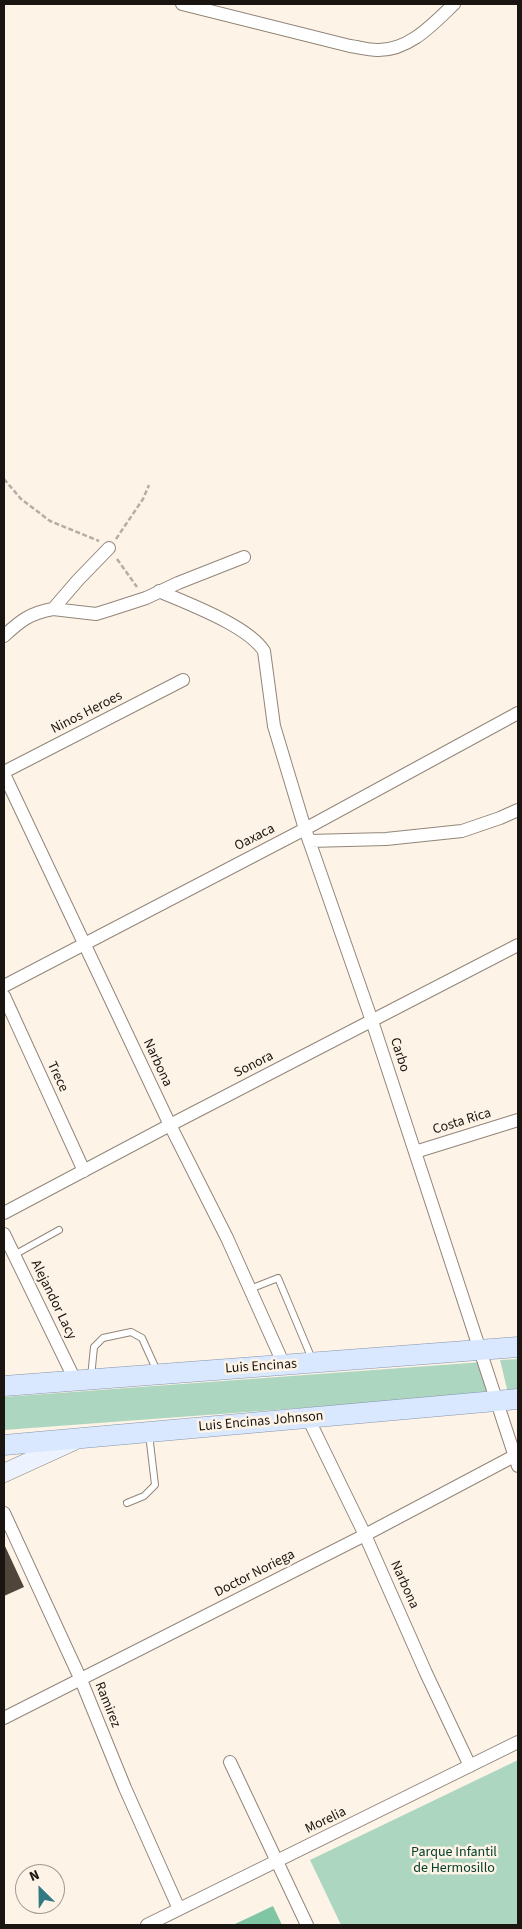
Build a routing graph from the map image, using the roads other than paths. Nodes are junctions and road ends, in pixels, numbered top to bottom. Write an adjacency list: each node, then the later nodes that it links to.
1 (182, 4): 2 (street)
2 (454, 4)
3 (109, 548): 6 (street)
4 (244, 557): 5 (street)
5 (159, 591): 6 (street); 12 (street, Carbo)
6 (53, 609): 7 (street)
7 (4, 636)
8 (183, 680): 10 (street, Ninos Heroes)
9 (518, 713): 12 (street, Oaxaca)
10 (4, 773): 13 (street, Narbona)
11 (518, 810): 12 (street)
12 (307, 835): 13 (street, Oaxaca); 17 (street, Carbo)
13 (84, 944): 15 (street, Oaxaca); 19 (street, Narbona)
14 (518, 946): 17 (street, Sonora)
15 (4, 986)
16 (4, 996): 21 (street, Trece)
17 (372, 1021): 19 (street, Sonora); 20 (street, Carbo)
18 (518, 1120): 20 (street, Costa Rica)
19 (170, 1125): 21 (street, Sonora); 26 (street, Narbona)
20 (415, 1152): 28 (street, Carbo)
21 (84, 1170): 22 (street, Sonora)
22 (4, 1213)
23 (59, 1230): 25 (lane)
24 (4, 1234): 25 (street, Alejandor Lacy)
25 (14, 1255): 32 (street, Alejandor Lacy)
26 (250, 1289): 29 (lane); 30 (street, Narbona)
27 (518, 1347): 28 (main road, Luis Encinas)
28 (481, 1350): 29 (main road, Luis Encinas); 35 (street, Carbo)
29 (314, 1363): 30 (main road, Luis Encinas)
30 (284, 1365): 31 (main road, Luis Encinas)
31 (159, 1374): 32 (main road, Luis Encinas); 32 (lane)
32 (83, 1380): 33 (main road, Luis Encinas)
33 (4, 1386)
34 (518, 1399): 35 (main road, Luis Encinas Johnson)
35 (497, 1402): 36 (main road, Luis Encinas Johnson); 40 (street, Carbo)
36 (308, 1418): 37 (main road, Luis Encinas Johnson); 44 (street, Narbona)
37 (149, 1432): 38 (main road, Luis Encinas Johnson); 42 (lane)
38 (78, 1439): 39 (main road, Luis Encinas Johnson); 41 (main road)
39 (4, 1445)
40 (517, 1459): 44 (street, Doctor Noriega)
41 (4, 1473)
42 (126, 1503)
43 (4, 1513): 45 (street, Ramirez)
44 (365, 1535): 45 (street, Doctor Noriega); 49 (street, Narbona)
45 (81, 1680): 46 (street, Doctor Noriega); 51 (street, Ramirez)
46 (4, 1718)
47 (518, 1742): 49 (street, Morelia)
48 (230, 1762): 50 (street)
49 (470, 1766): 50 (street, Morelia)
50 (277, 1862): 51 (street, Morelia); 53 (street)
51 (179, 1909): 52 (street, Morelia)
52 (147, 1925)
53 (307, 1925)

